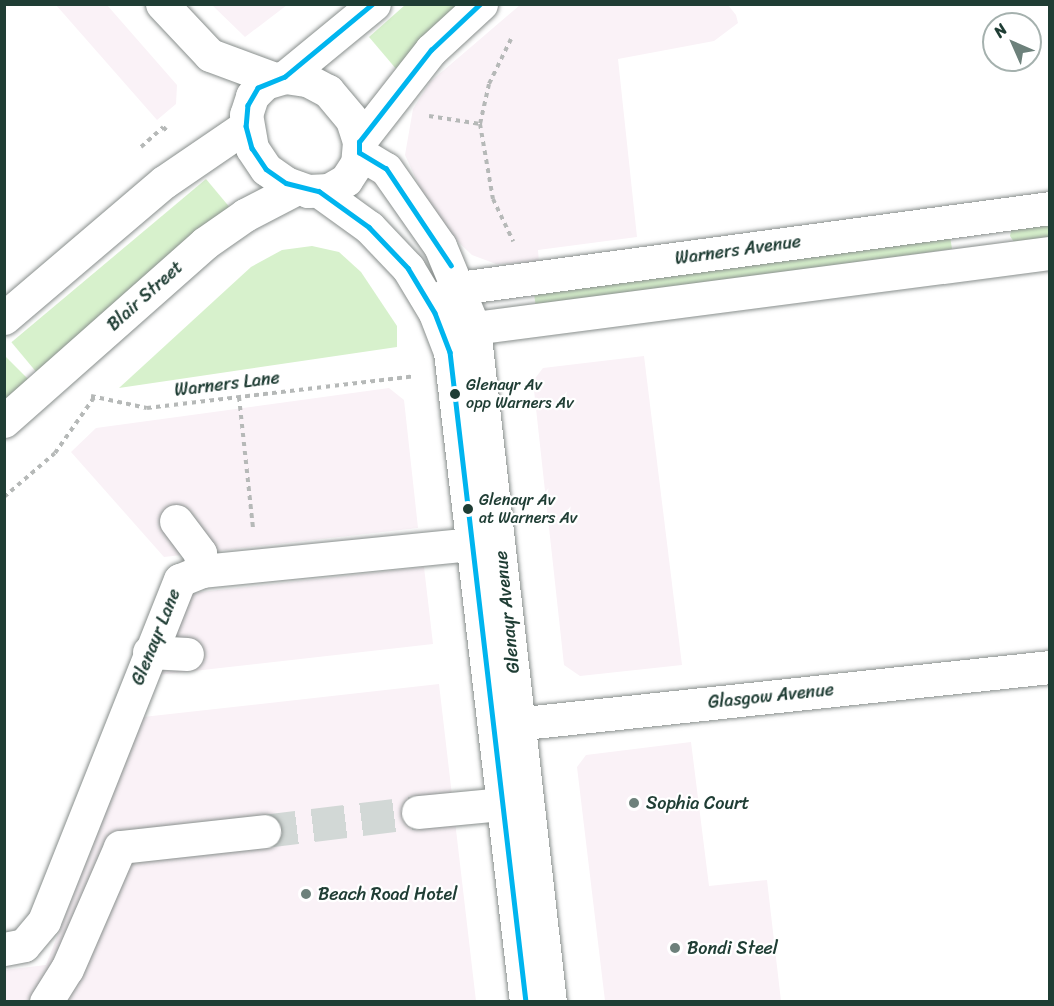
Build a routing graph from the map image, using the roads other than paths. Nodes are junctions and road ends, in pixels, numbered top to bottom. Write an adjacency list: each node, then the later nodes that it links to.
1 (162, 4): 4 (street)
2 (374, 4): 4 (street)
3 (482, 4): 6 (street)
4 (280, 78): 5 (street); 6 (street)
5 (246, 126): 7 (street); 14 (street)
6 (359, 148): 7 (street); 12 (street, Glenayr Avenue)
7 (308, 189): 13 (street, Glenayr Avenue); 16 (street, Blair Street)
8 (1050, 208): 9 (street, Warners Avenue)
9 (976, 218): 11 (street); 12 (street, Warners Avenue)
10 (1050, 253): 11 (street)
11 (982, 262): 15 (street)
12 (459, 288): 13 (street, Warners Avenue); 15 (street, Glenayr Avenue)
13 (429, 302): 15 (street, Glenayr Avenue)
14 (4, 318)
15 (460, 334): 18 (street, Glenayr Avenue); 23 (street, Glenayr Avenue)
16 (4, 421)
17 (176, 521): 19 (street)
18 (472, 544): 19 (street, Glenayr Lane); 23 (street, Glenayr Avenue)
19 (202, 571): 20 (street, Glenayr Lane)
20 (149, 652): 21 (street); 27 (street, Glenayr Lane)
21 (187, 654)
22 (1050, 667): 23 (street, Glasgow Avenue)
23 (506, 725): 24 (street, Glenayr Avenue); 30 (street, Glenayr Avenue)
24 (503, 804): 25 (street); 29 (street, Glenayr Avenue)
25 (418, 812)
26 (264, 831): 28 (street)
27 (4, 949)
28 (46, 1002)
29 (526, 1002)
30 (550, 1002)

